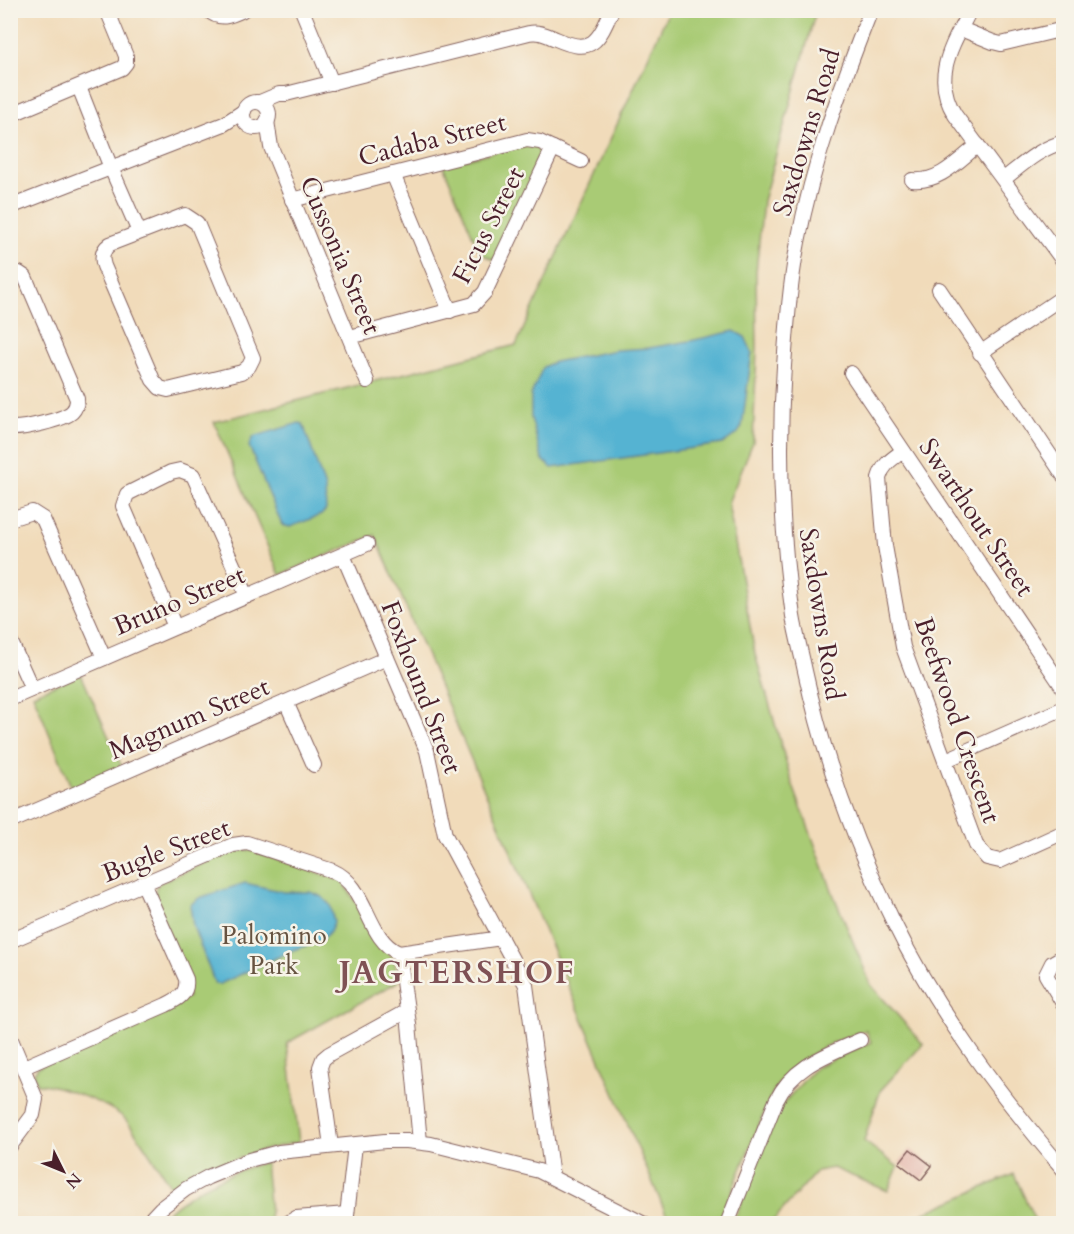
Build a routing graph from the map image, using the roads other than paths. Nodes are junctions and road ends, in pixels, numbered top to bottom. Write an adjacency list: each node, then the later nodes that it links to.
1 (107, 10): 11 (street)
2 (208, 10): 3 (street)
3 (243, 10)
4 (302, 10): 10 (street)
5 (612, 10): 10 (street)
6 (871, 10): 68 (street, Saxdowns Road)
7 (969, 10): 8 (street)
8 (961, 29): 9 (street); 15 (street)
9 (1064, 29)
10 (332, 83): 13 (street)
11 (79, 87): 12 (street); 18 (street)
12 (10, 115)
13 (257, 116): 18 (street); 22 (street, Cussonia Street)
14 (1064, 142): 20 (street)
15 (978, 145): 20 (street); 21 (street)
16 (553, 148): 17 (street, Cadaba Street); 19 (street, Cadaba Street); 29 (street, Ficus Street)
17 (580, 161)
18 (111, 168): 23 (street); 24 (street)
19 (393, 174): 22 (street, Cadaba Street); 29 (street)
20 (1004, 178): 25 (street)
21 (912, 180)
22 (292, 200): 30 (street, Cussonia Street)
23 (10, 207)
24 (139, 232): 24 (street)
25 (1064, 262)
26 (10, 273): 34 (street)
27 (939, 290): 31 (street)
28 (1064, 296): 31 (street)
29 (450, 311): 30 (street, Ficus Street)
30 (350, 337): 33 (street, Cussonia Street)
31 (980, 353): 36 (street)
32 (851, 373): 35 (street, Swarthout Street)
33 (367, 381)
34 (10, 428)
35 (903, 451): 46 (street, Swarthout Street); 50 (street, Beefwood Crescent)
36 (1064, 476)
37 (10, 519): 43 (street)
38 (367, 544): 39 (street, Bruno Street)
39 (343, 555): 40 (street, Bruno Street); 44 (street, Foxhound Street)
40 (247, 596): 41 (street, Bruno Street); 41 (street)
41 (175, 627): 43 (street, Bruno Street)
42 (10, 640): 45 (street)
43 (105, 658): 45 (street, Bruno Street)
44 (387, 658): 48 (street, Magnum Street); 55 (street, Foxhound Street)
45 (32, 689): 47 (street, Bruno Street)
46 (1064, 689)
47 (10, 699)
48 (286, 702): 51 (street); 52 (street, Magnum Street)
49 (1064, 708): 50 (street)
50 (946, 760): 53 (street, Beefwood Crescent)
51 (314, 765)
52 (10, 822)
53 (1064, 832)
54 (143, 883): 56 (street, Bugle Street); 57 (street, Bugle Street); 63 (street)
55 (501, 938): 57 (street); 69 (street, Foxhound Street)
56 (10, 941)
57 (399, 953): 60 (street)
58 (1062, 957): 59 (street)
59 (1064, 1005)
60 (407, 1011): 64 (street); 67 (street)
61 (10, 1037): 63 (street)
62 (860, 1040): 75 (street)
63 (24, 1067): 66 (street)
64 (420, 1142): 65 (street); 69 (street)
65 (355, 1145): 67 (street); 70 (street)
66 (10, 1146)
67 (331, 1146): 72 (street)
68 (1064, 1170)
69 (552, 1177): 71 (street)
70 (346, 1219): 73 (street)
71 (627, 1220): 74 (street)
72 (146, 1224)
73 (286, 1224)
74 (644, 1224)
75 (726, 1224)

